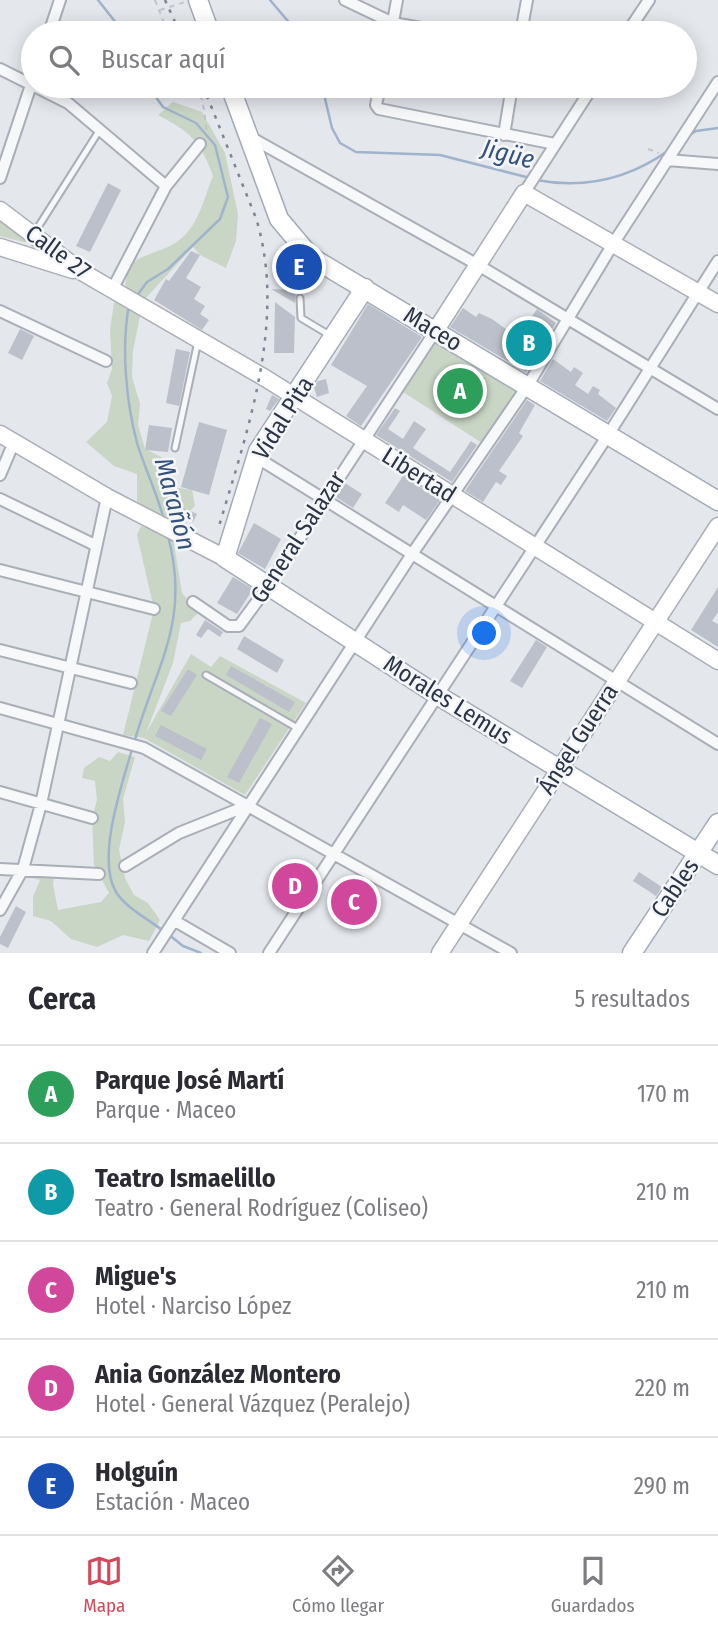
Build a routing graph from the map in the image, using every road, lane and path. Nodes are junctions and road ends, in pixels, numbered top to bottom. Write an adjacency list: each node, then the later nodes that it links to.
1 (60, 0): 9 (street)
2 (155, 0): 8 (path)
3 (195, 0): 8 (path); 11 (main road)
4 (345, 0): 12 (street)
5 (397, 0): 13 (street)
6 (527, 0): 14 (street)
7 (649, 0): 15 (street)
8 (159, 10): 10 (path)
9 (53, 21)
10 (163, 21)
11 (205, 21)
12 (380, 21)
13 (393, 21)
14 (523, 21)
15 (635, 21)
16 (0, 69): 17 (street)
17 (21, 78)
18 (718, 82): 31 (street)
19 (27, 98): 33 (street)
20 (59, 98): 26 (street)
21 (203, 98): 29 (path)
22 (235, 98): 28 (main road, Maceo)
23 (378, 98): 27 (street)
24 (510, 98): 27 (street)
25 (585, 98): 30 (street, General Salazar)
26 (101, 128): 35 (street); 37 (lane)
27 (504, 135): 30 (street)
28 (250, 137): 41 (street); 43 (main road, Maceo)
29 (200, 144): 35 (street)
30 (555, 145): 34 (street, General Salazar)
31 (669, 159): 32 (street); 38 (street)
32 (718, 164)
33 (0, 178)
34 (530, 184): 38 (street); 41 (street, General Salazar)
35 (166, 186): 44 (street)
36 (0, 210): 37 (street, Calle 27)
37 (34, 234): 42 (street, Calle 27)
38 (613, 244): 45 (street); 49 (street)
39 (0, 247): 42 (street)
40 (718, 261): 45 (street)
41 (478, 265): 49 (street); 50 (street, General Salazar)
42 (82, 272): 44 (street, Calle 27)
43 (365, 288): 50 (main road, Maceo); 51 (main road, Vidal Pita)
44 (116, 290): 52 (street, Libertad)
45 (698, 292): 47 (street); 54 (street)
46 (300, 298): 51 (lane)
47 (718, 304)
48 (0, 311): 53 (street)
49 (568, 319): 54 (street); 55 (street)
50 (436, 330): 55 (main road, Maceo); 60 (street, General Salazar)
51 (334, 337): 56 (main road, Vidal Pita)
52 (199, 340): 56 (street, Libertad); 61 (lane)
53 (106, 361)
54 (650, 368): 57 (street); 58 (street)
55 (528, 385): 58 (main road, Maceo); 64 (street)
56 (295, 397): 60 (street, Libertad); 62 (main road, Vidal Pita)
57 (718, 409)
58 (608, 435): 68 (main road, Maceo); 71 (street)
59 (7, 438): 63 (street); 65 (street, Morales Lemus)
60 (363, 439): 64 (street, Libertad); 67 (street, General Salazar)
61 (175, 448)
62 (256, 457): 67 (street); 73 (main road, Vidal Pita)
63 (0, 475)
64 (451, 496): 71 (street, Libertad); 72 (street)
65 (107, 497): 70 (street); 73 (street, Morales Lemus)
66 (0, 499): 70 (street)
67 (324, 499): 72 (street); 75 (street, General Salazar)
68 (718, 501)
69 (718, 526): 80 (street, Ángel Guerra)
70 (95, 545): 76 (street)
71 (533, 546): 78 (street); 80 (street, Libertad)
72 (412, 554): 78 (street); 81 (street)
73 (225, 558): 75 (main road, Morales Lemus)
74 (0, 570): 76 (street)
75 (269, 585): 77 (street, General Salazar); 81 (main road, Morales Lemus)
76 (84, 592): 79 (street); 84 (street)
77 (193, 602)
78 (494, 606): 86 (street); 88 (street)
79 (154, 609)
80 (654, 621): 83 (street, Libertad); 86 (street, Ángel Guerra)
81 (356, 641): 88 (main road, Morales Lemus); 91 (street)
82 (0, 650): 84 (street)
83 (718, 661)
84 (69, 668): 87 (street); 90 (street)
85 (206, 675): 91 (lane)
86 (616, 680): 92 (street); 93 (street, Ángel Guerra)
87 (131, 683)
88 (437, 695): 93 (main road, Morales Lemus); 100 (street)
89 (0, 708): 90 (street)
90 (58, 726): 95 (street); 96 (street)
91 (299, 729): 96 (street)
92 (718, 744)
93 (558, 770): 99 (main road, Morales Lemus); 108 (street, Ángel Guerra)
94 (0, 792): 95 (street)
95 (41, 804): 97 (street); 104 (street)
96 (249, 805): 100 (street); 102 (street); 107 (street)
97 (92, 818)
98 (718, 823): 99 (main road, Cables)
99 (699, 853): 101 (main road, Morales Lemus); 114 (main road, Cables)
100 (334, 854): 108 (street); 111 (street)
101 (718, 865)
102 (125, 866)
103 (0, 869): 104 (street)
104 (23, 869): 105 (street); 106 (street)
105 (99, 874)
106 (0, 910)
107 (175, 921): 109 (street); 110 (street)
108 (459, 923): 112 (street, Ángel Guerra); 113 (street)
109 (156, 949)
110 (230, 953)
111 (269, 953)
112 (440, 953)
113 (511, 953)
114 (632, 953)

